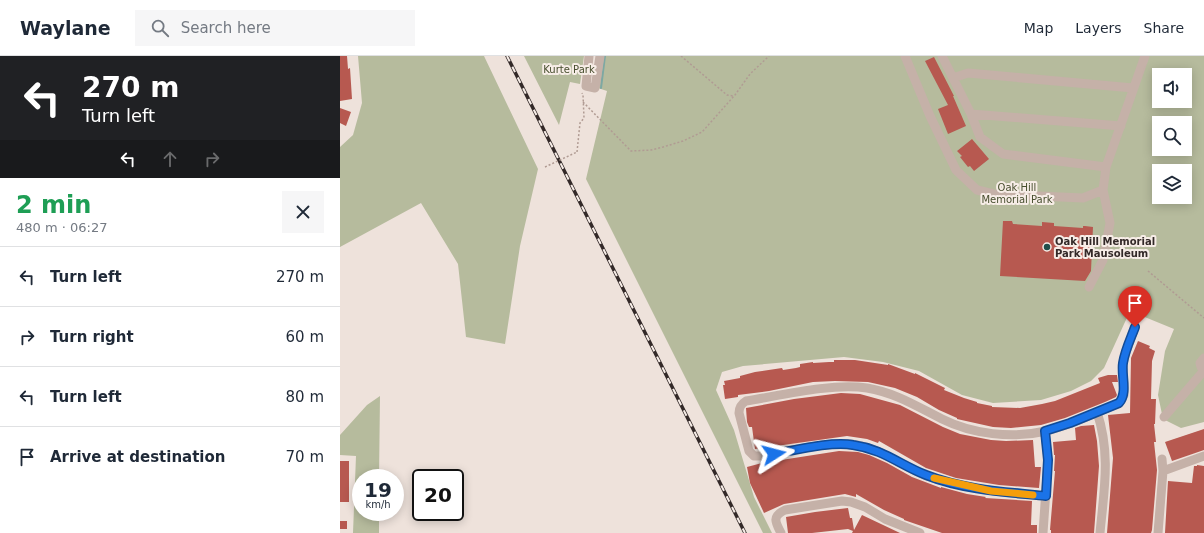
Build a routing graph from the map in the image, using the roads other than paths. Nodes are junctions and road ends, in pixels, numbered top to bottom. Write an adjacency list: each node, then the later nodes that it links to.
1 (589, 56): 2 (street)
2 (600, 56)
3 (905, 56): 11 (street)
4 (942, 56): 6 (street)
5 (1144, 56): 7 (street)
6 (953, 78): 7 (street); 8 (street)
7 (1133, 88): 9 (street)
8 (971, 114): 9 (street); 10 (street)
9 (1121, 126): 10 (street)
10 (1106, 167): 11 (street)
11 (1103, 190): 12 (street)
12 (1089, 287)
13 (1135, 327): 16 (street)
14 (1204, 358): 15 (street)
15 (1204, 369): 17 (street)
16 (1097, 412): 18 (street); 26 (street)
17 (1164, 417)
18 (1045, 431): 22 (street); 22 (street)
19 (1204, 456): 21 (street)
20 (1162, 458): 21 (street)
21 (1163, 472): 27 (street)
22 (1046, 496): 25 (street)
23 (781, 533): 24 (street)
24 (920, 533)
25 (1043, 533)
26 (1100, 533)
27 (1158, 533)

